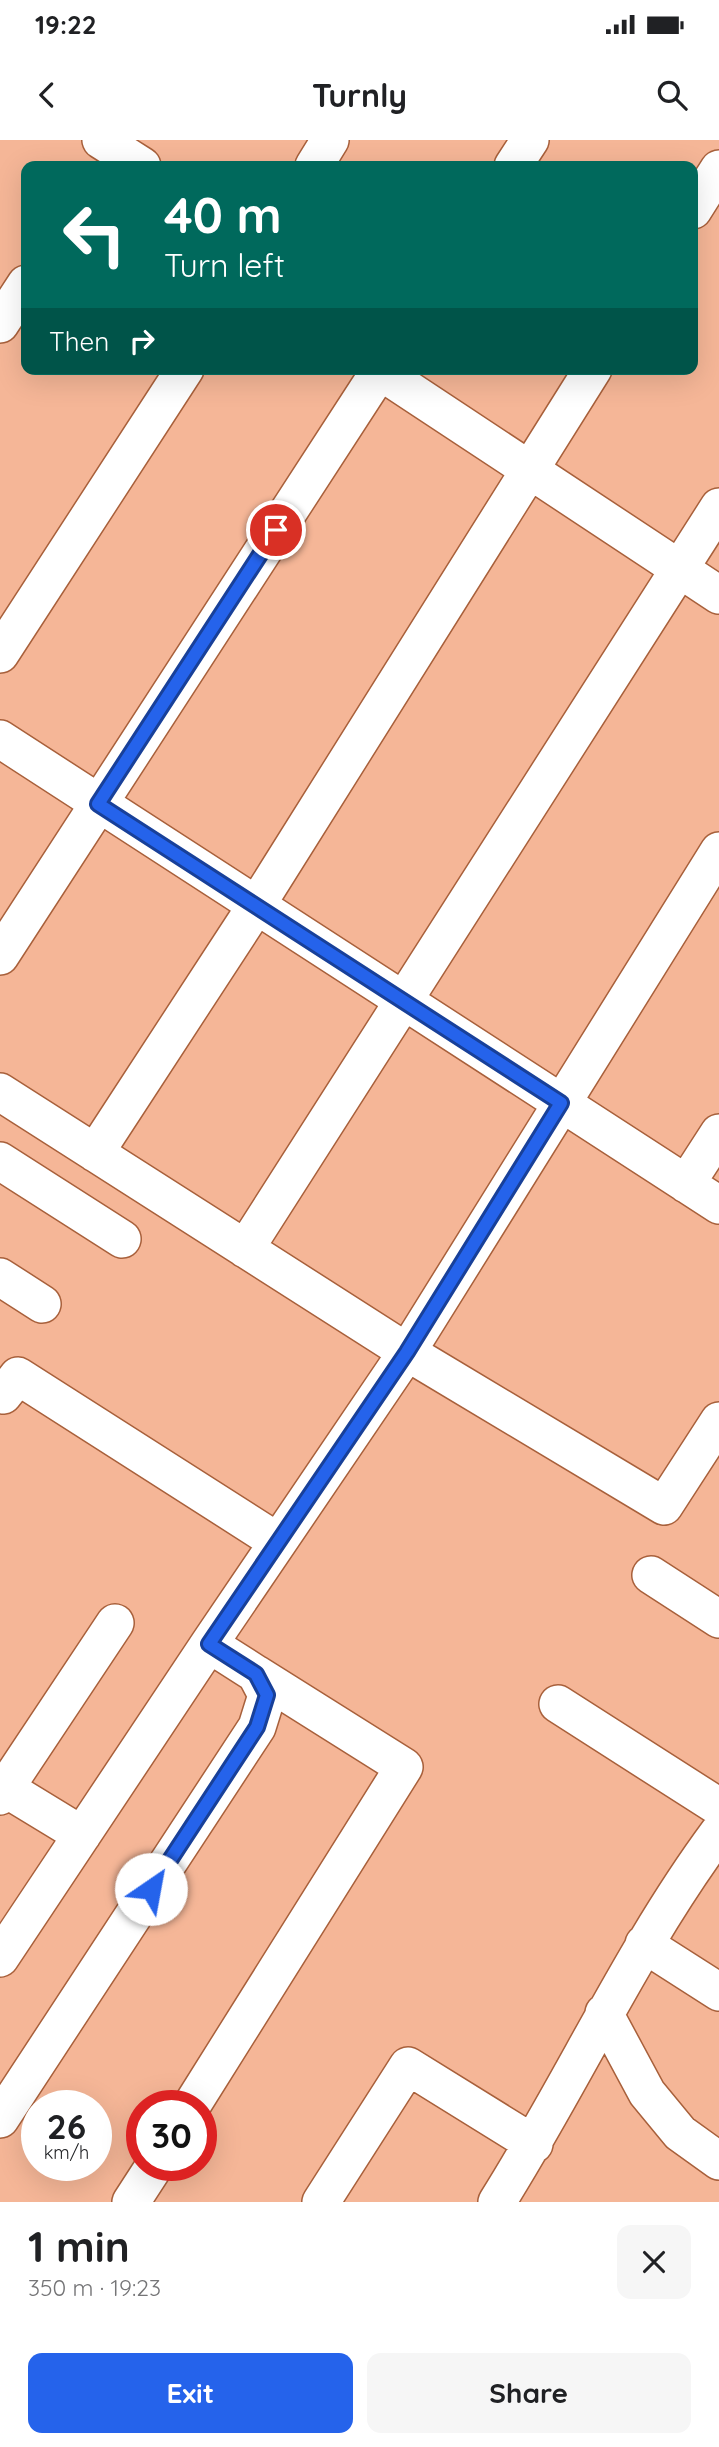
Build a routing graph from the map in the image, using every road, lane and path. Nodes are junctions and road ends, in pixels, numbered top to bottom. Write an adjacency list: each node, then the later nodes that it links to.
1 (330, 140): 3 (street)
2 (530, 140): 4 (street)
3 (317, 161)
4 (516, 161)
5 (719, 169): 6 (street)
6 (698, 202)
7 (21, 292): 8 (street)
8 (0, 324)
9 (181, 375): 17 (street)
10 (378, 375): 19 (street)
11 (389, 375): 13 (street)
12 (589, 375): 13 (street)
13 (531, 469): 15 (street); 21 (street)
14 (719, 507): 15 (street)
15 (679, 570): 16 (street); 23 (street)
16 (719, 595)
17 (0, 654)
18 (0, 739): 19 (street)
19 (98, 804): 21 (street); 22 (street)
20 (719, 851): 25 (street)
21 (256, 906): 23 (street); 27 (street)
22 (0, 956)
23 (404, 1001): 25 (street); 32 (street)
24 (0, 1092): 27 (street)
25 (561, 1103): 29 (street); 35 (street)
26 (719, 1133): 29 (street)
27 (95, 1153): 32 (street)
28 (0, 1161): 31 (street)
29 (686, 1184): 30 (street)
30 (719, 1205)
31 (122, 1239)
32 (245, 1249): 35 (street)
33 (0, 1277): 34 (street)
34 (42, 1304)
35 (407, 1352): 37 (street); 38 (street)
36 (0, 1393): 38 (street)
37 (717, 1430)
38 (278, 1542): 42 (street)
39 (651, 1575): 40 (street)
40 (719, 1619)
41 (115, 1623): 45 (street)
42 (209, 1644): 43 (street); 48 (street)
43 (256, 1674): 53 (street); 54 (street)
44 (558, 1704): 46 (street)
45 (2, 1790): 48 (street)
46 (719, 1807)
47 (719, 1832): 49 (street)
48 (82, 1835): 50 (street)
49 (644, 1944): 51 (street); 52 (street)
50 (0, 1958)
51 (719, 1992)
52 (604, 2013): 55 (street); 56 (street)
53 (201, 2090)
54 (0, 2119)
55 (534, 2144): 59 (street); 60 (street)
56 (719, 2161)
57 (145, 2181): 58 (street)
58 (131, 2202)
59 (321, 2202)
60 (497, 2202)

